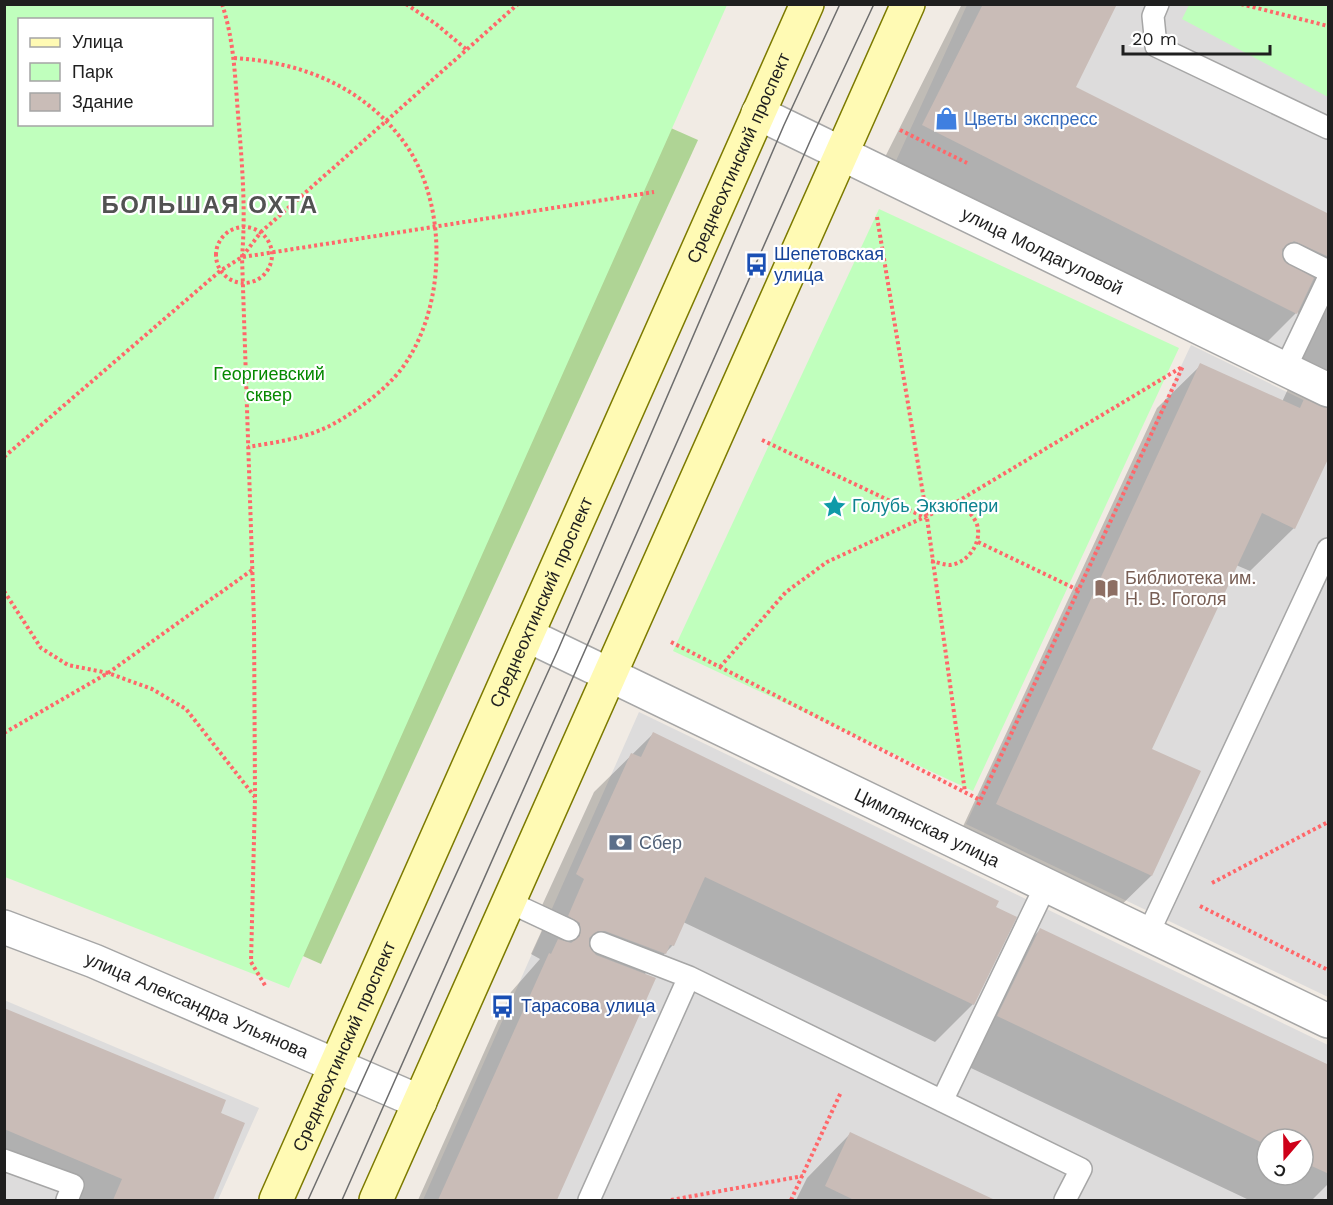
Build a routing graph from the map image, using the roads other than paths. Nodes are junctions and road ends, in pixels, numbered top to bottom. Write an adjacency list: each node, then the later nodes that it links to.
1 (807, 4): 4 (main road, Среднеохтинский проспект)
2 (908, 4): 6 (main road)
3 (1158, 4): 5 (lane)
4 (758, 113): 6 (street, улица Молдагуловой); 13 (main road, Среднеохтинский проспект)
5 (1329, 128)
6 (841, 153): 10 (street, улица Молдагуловой); 14 (main road)
7 (1294, 254): 8 (lane)
8 (1329, 271)
9 (1329, 279): 10 (lane)
10 (1285, 369): 11 (street, улица Молдагуловой)
11 (1329, 390)
12 (1329, 549): 19 (lane)
13 (527, 635): 14 (street, Цимлянская улица); 23 (main road, Среднеохтинский проспект)
14 (610, 675): 15 (street, Цимлянская улица); 16 (main road)
15 (1046, 885): 19 (street, Цимлянская улица); 24 (lane)
16 (509, 902): 18 (lane); 25 (main road)
17 (4, 927): 23 (street, улица Александра Ульянова)
18 (570, 930)
19 (1148, 934): 22 (street, Цимлянская улица)
20 (601, 943): 21 (lane)
21 (689, 977): 24 (lane); 31 (lane)
22 (1327, 1016)
23 (336, 1065): 25 (street, улица Александра Ульянова); 29 (main road, Среднеохтинский проспект)
24 (942, 1101): 27 (lane)
25 (420, 1102): 30 (main road)
26 (4, 1160): 28 (lane)
27 (1072, 1198)
28 (67, 1200)
29 (276, 1200)
30 (376, 1200)
31 (589, 1200)

